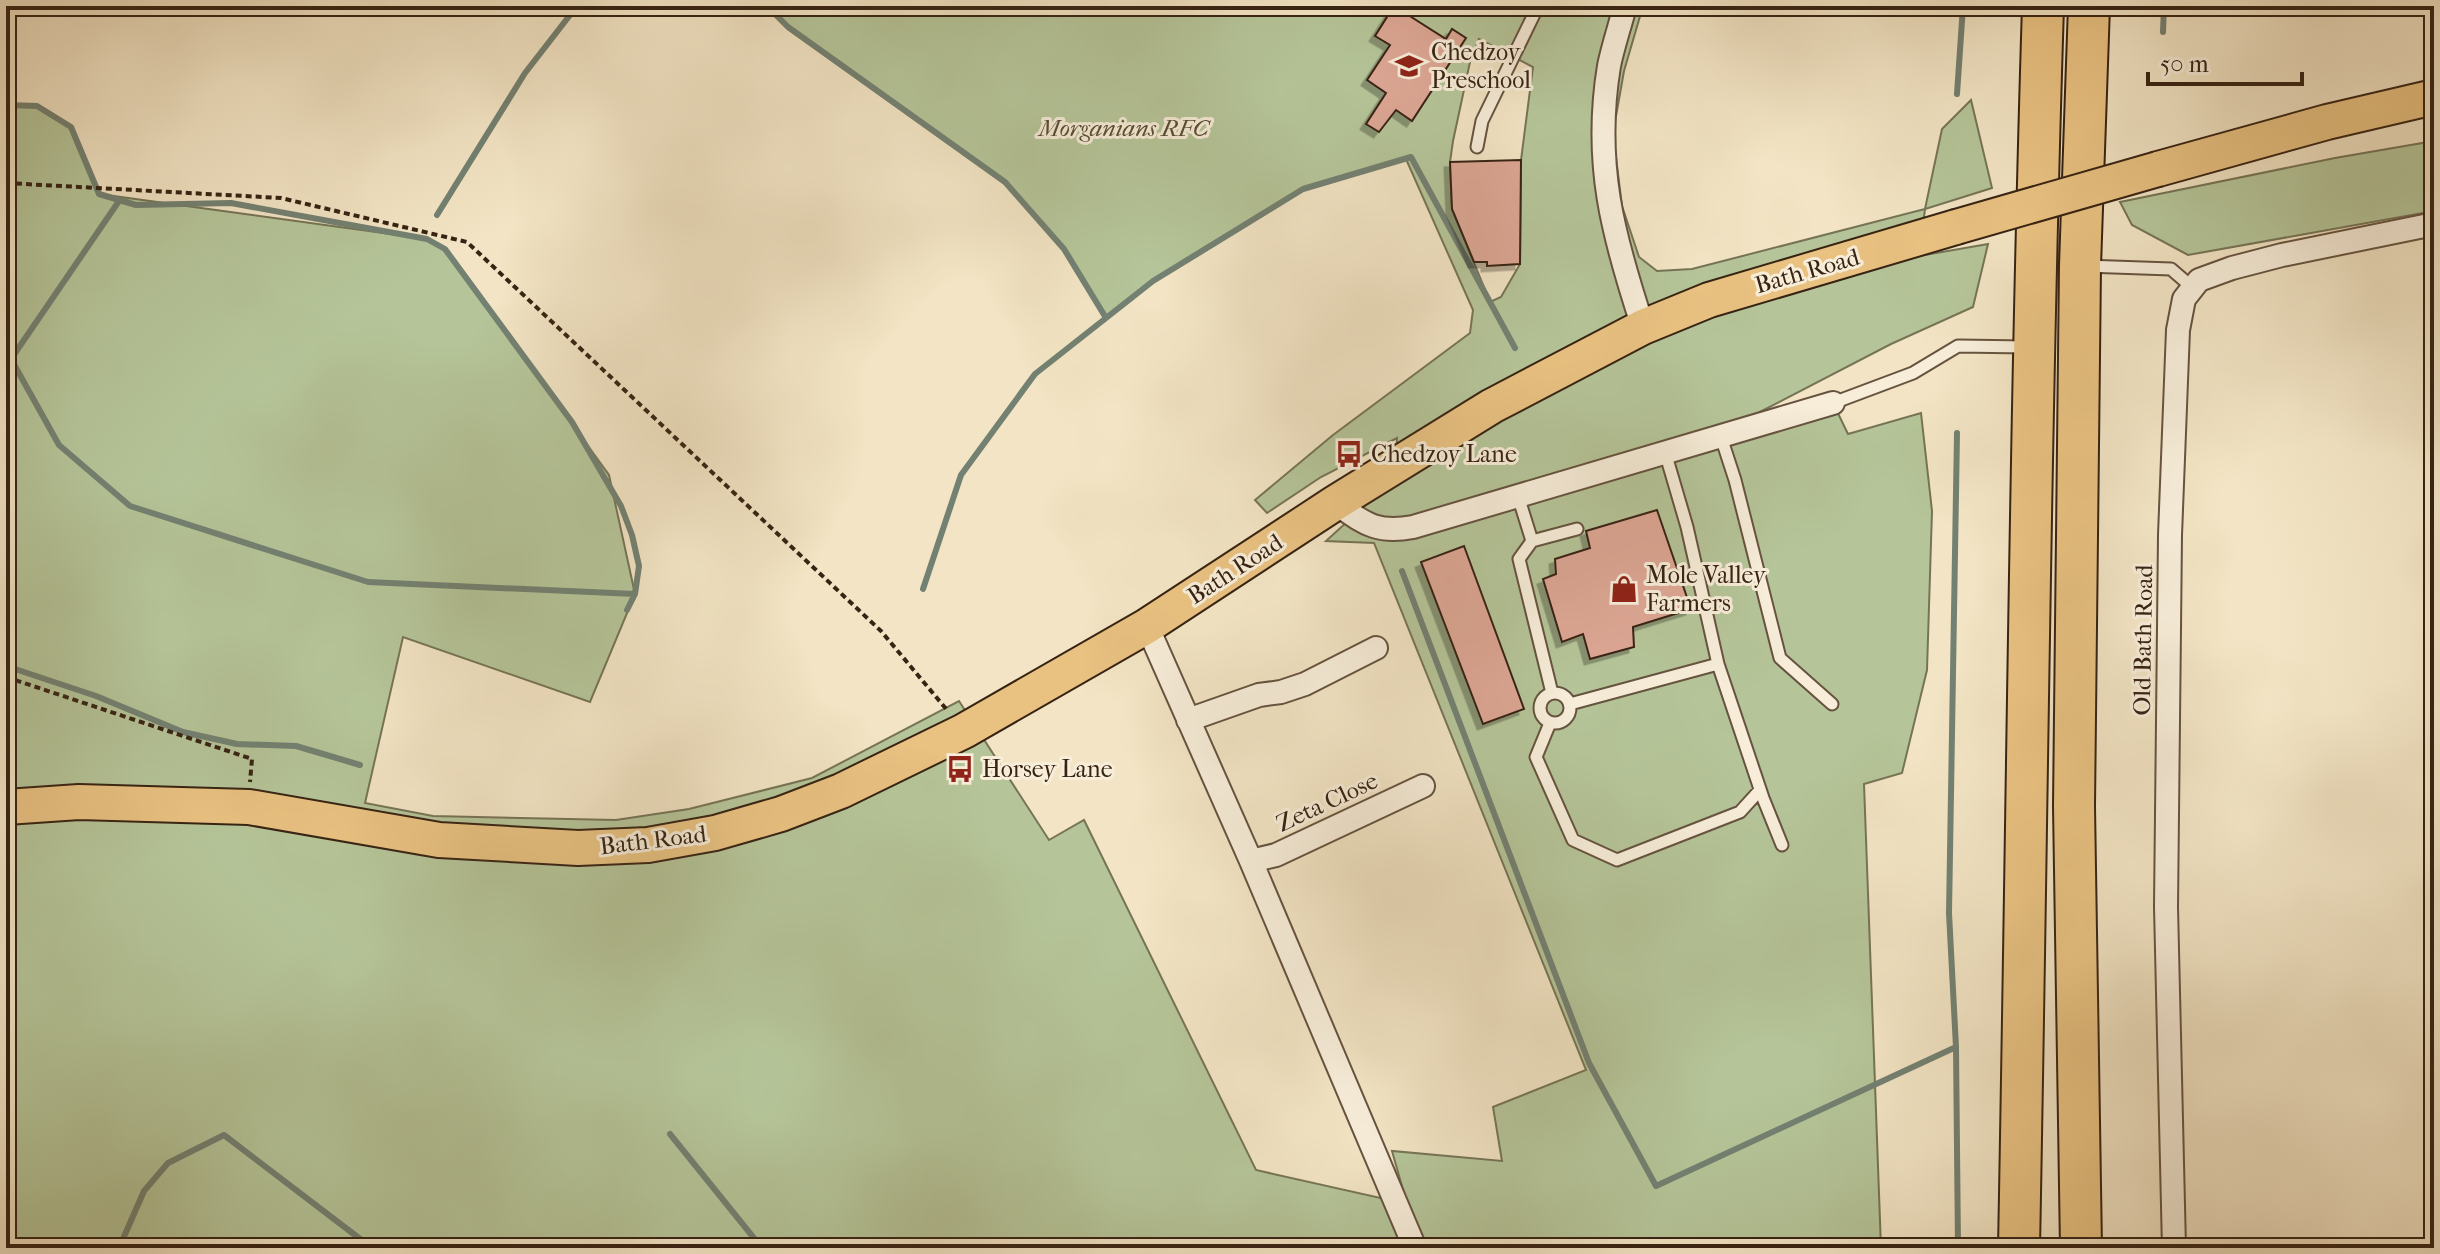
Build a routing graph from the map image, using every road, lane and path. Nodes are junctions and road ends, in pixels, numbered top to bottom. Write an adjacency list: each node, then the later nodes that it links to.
1 (1538, 6): 6 (lane)
2 (1625, 6): 11 (street)
3 (2043, 6): 12 (highway)
4 (2089, 6): 9 (highway)
5 (2434, 97): 11 (main road, Bath Road, bridge)
6 (1477, 147)
7 (6, 183): 29 (path)
8 (2434, 224): 10 (street)
9 (2080, 266): 10 (lane); 38 (highway)
10 (2193, 288): 39 (street, Old Bath Road)
11 (1643, 327): 17 (main road, Bath Road)
12 (2033, 348): 13 (lane); 37 (highway)
13 (1833, 403): 14 (street)
14 (1721, 437): 15 (street); 26 (lane)
15 (1665, 452): 16 (street); 22 (lane)
16 (1518, 496): 17 (street); 19 (lane)
17 (1335, 503): 20 (main road, Bath Road)
18 (1577, 529): 19 (lane)
19 (1532, 541): 24 (lane)
20 (1147, 626): 27 (street); 29 (main road, Bath Road)
21 (1376, 648): 27 (street)
22 (1718, 664): 25 (lane); 31 (lane)
23 (6, 677): 33 (path)
24 (1552, 693): 25 (lane); 28 (lane)
25 (1570, 704): 28 (lane)
26 (1832, 704)
27 (1188, 720): 35 (street)
28 (1550, 723): 31 (lane)
29 (964, 731): 33 (main road, Bath Road)
30 (1423, 786): 35 (street, Zeta Close)
31 (1760, 790): 34 (lane)
32 (6, 807): 33 (main road, Bath Road)
33 (249, 807)
34 (1782, 845)
35 (1251, 861): 36 (street)
36 (1415, 1248)
37 (2019, 1248)
38 (2081, 1248)
39 (2174, 1248)

